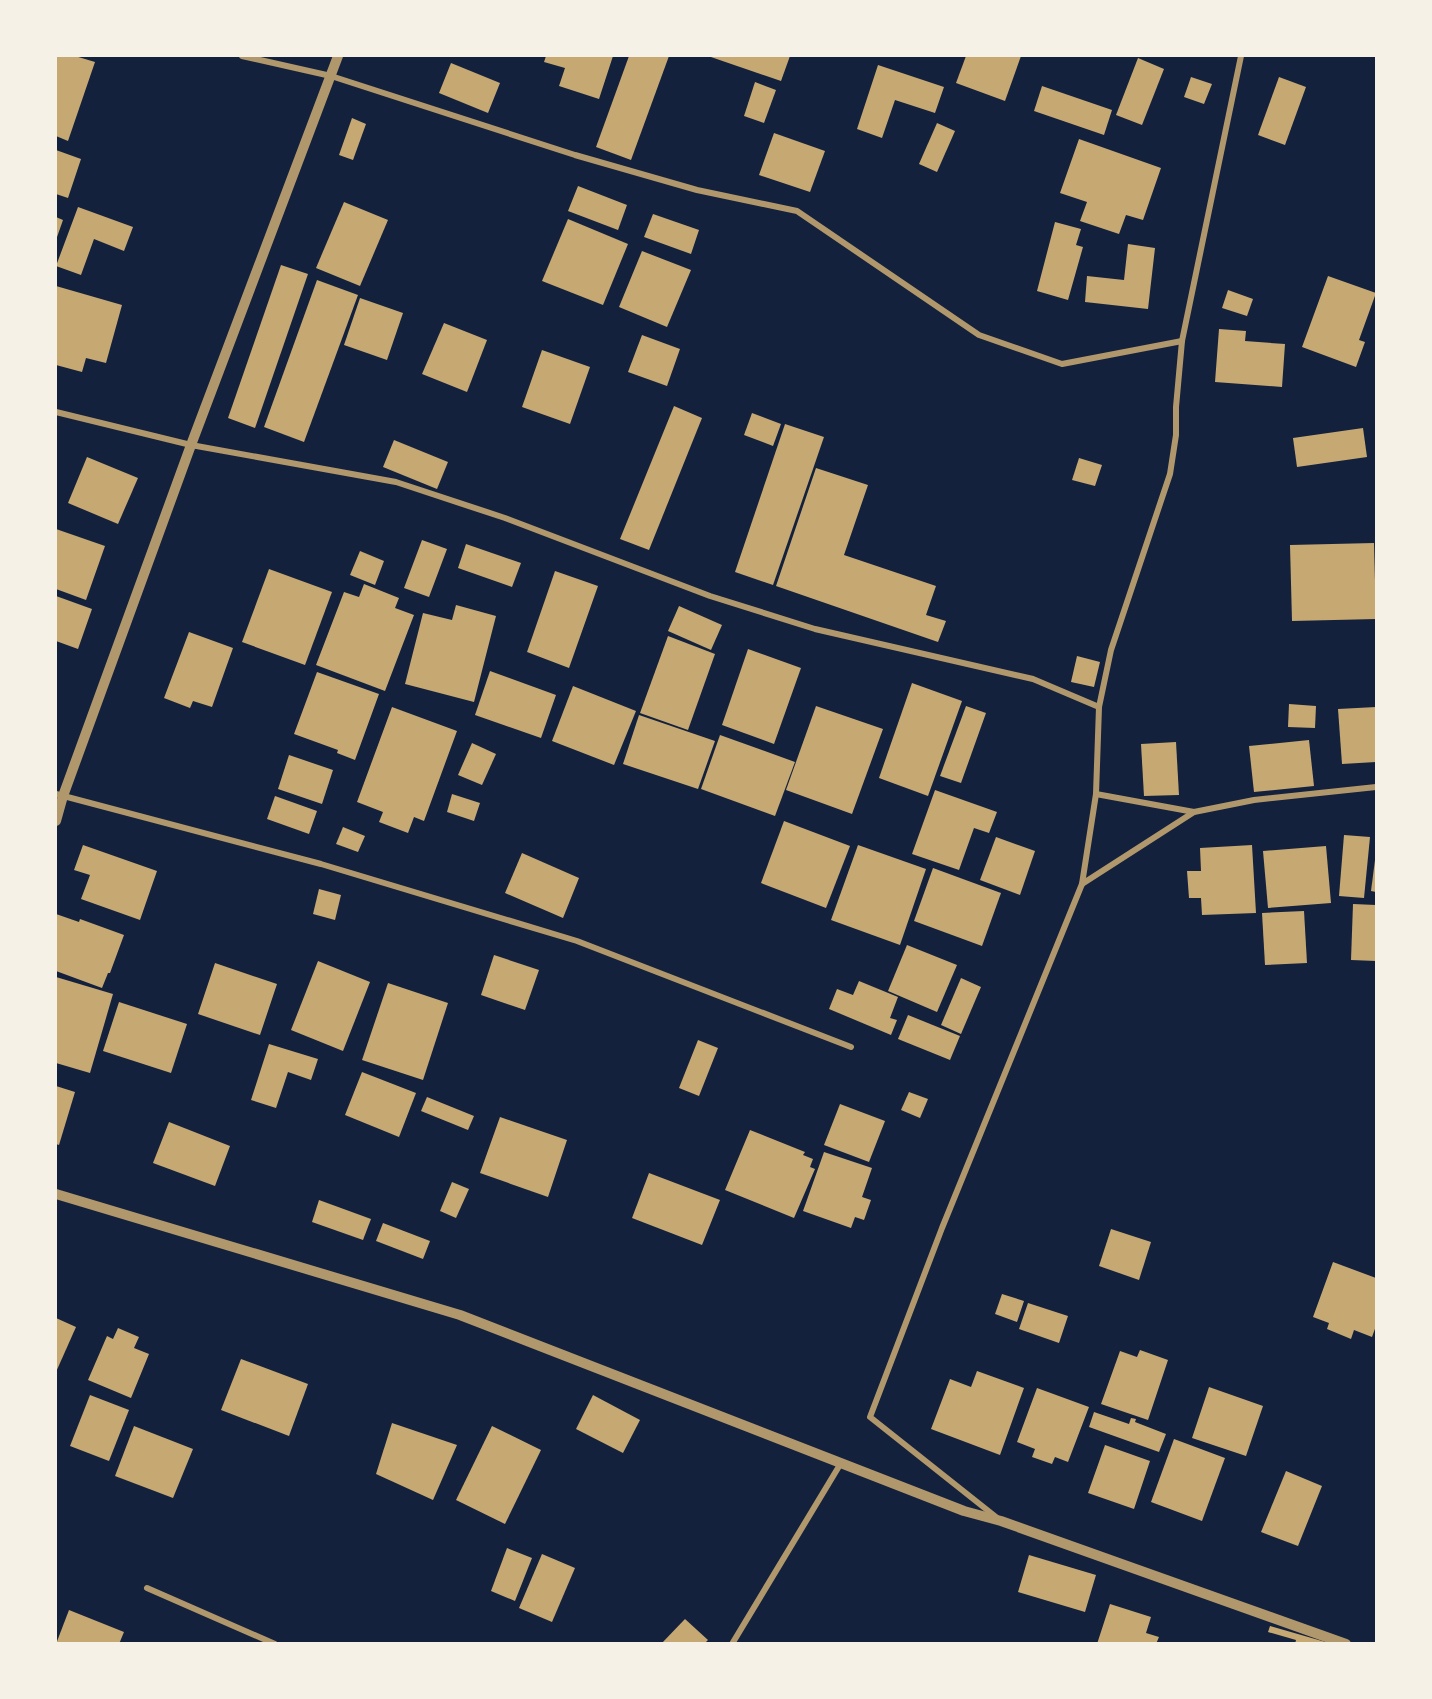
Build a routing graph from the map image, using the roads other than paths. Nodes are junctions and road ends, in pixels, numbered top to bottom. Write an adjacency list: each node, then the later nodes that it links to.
1 (242, 56): 4 (street)
2 (338, 56): 4 (street)
3 (1241, 56): 5 (street)
4 (331, 76): 5 (street); 7 (street)
5 (1182, 341): 8 (street)
6 (56, 412): 7 (street)
7 (191, 445): 8 (street); 11 (street)
8 (1100, 707): 10 (street)
9 (1377, 787): 12 (street)
10 (1096, 794): 12 (street); 14 (street)
11 (59, 795): 13 (street); 15 (street)
12 (1194, 812): 14 (street)
13 (56, 822)
14 (1082, 884): 18 (street)
15 (851, 1047)
16 (56, 1194): 17 (street)
17 (841, 1463): 18 (street); 21 (street)
18 (1001, 1521): 22 (street)
19 (147, 1588): 20 (street)
20 (275, 1644)
21 (732, 1644)
22 (1346, 1644)

